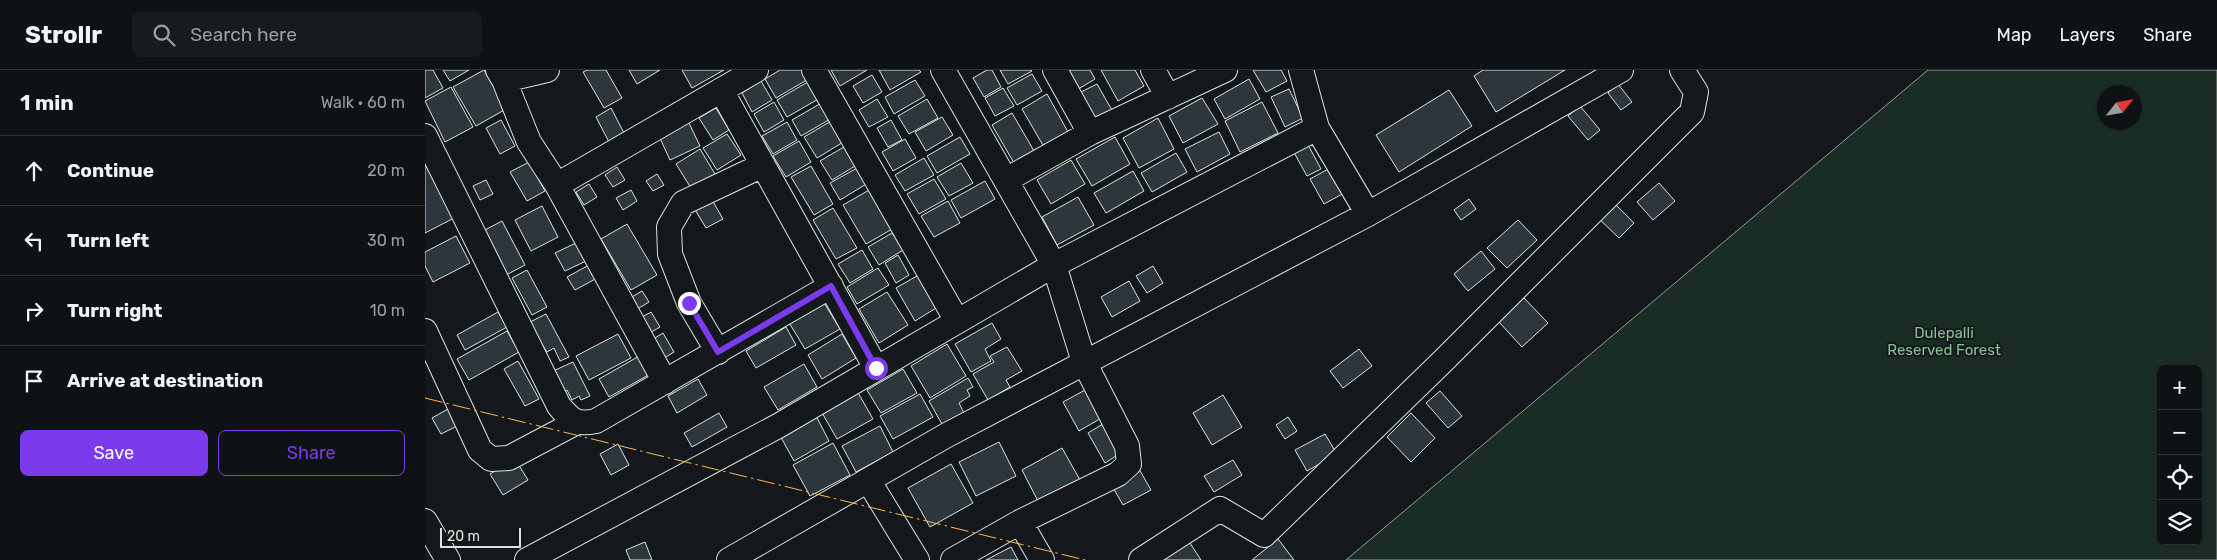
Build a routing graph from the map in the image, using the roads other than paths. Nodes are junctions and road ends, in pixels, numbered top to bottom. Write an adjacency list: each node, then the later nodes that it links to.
1 (547, 70): 11 (street)
2 (756, 70): 12 (street)
3 (813, 70): 23 (street)
4 (943, 70): 18 (street)
5 (1055, 70): 15 (street)
6 (1153, 70): 13 (street)
7 (1225, 70): 13 (street)
8 (1301, 70): 14 (street)
9 (1621, 70): 20 (street)
10 (1682, 70): 39 (street)
11 (501, 75): 19 (street)
12 (721, 90): 17 (street); 19 (street)
13 (1168, 96): 15 (street)
14 (1317, 128): 20 (street); 21 (street)
15 (1090, 133): 18 (street)
16 (426, 139): 29 (street)
17 (763, 165): 22 (street); 25 (street)
18 (1006, 180): 21 (street)
19 (557, 185): 28 (street)
20 (1368, 214): 26 (street)
21 (1054, 264): 23 (street); 26 (street)
22 (831, 286): 25 (street); 27 (street)
23 (957, 321): 27 (street)
24 (425, 332): 29 (street)
25 (718, 352): 28 (street)
26 (1084, 362): 30 (street); 32 (street)
27 (876, 368): 34 (street)
28 (665, 382): 29 (street)
29 (577, 422)
30 (868, 480): 35 (street); 36 (street)
31 (425, 521): 33 (street)
32 (1020, 522): 37 (street); 38 (street)
33 (448, 560)
34 (527, 560)
35 (729, 560)
36 (917, 560)
37 (953, 560)
38 (1042, 560)
39 (1141, 560)

